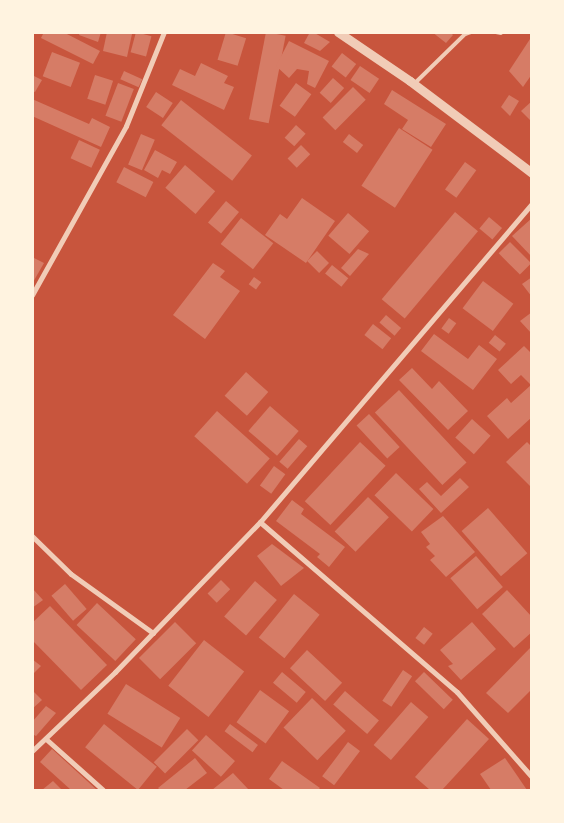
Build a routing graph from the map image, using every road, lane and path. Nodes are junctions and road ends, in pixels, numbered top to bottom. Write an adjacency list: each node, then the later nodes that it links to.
1 (164, 32): 9 (street)
2 (338, 32): 6 (street)
3 (471, 32): 6 (lane)
4 (496, 32): 5 (lane)
5 (501, 33)
6 (414, 84): 7 (street)
7 (532, 173)
8 (532, 204): 10 (street)
9 (32, 295)
10 (260, 522): 12 (street); 15 (street)
11 (32, 536): 12 (street)
12 (153, 633): 13 (street)
13 (46, 739): 14 (street); 16 (street)
14 (32, 751)
15 (532, 777)
16 (103, 790)

